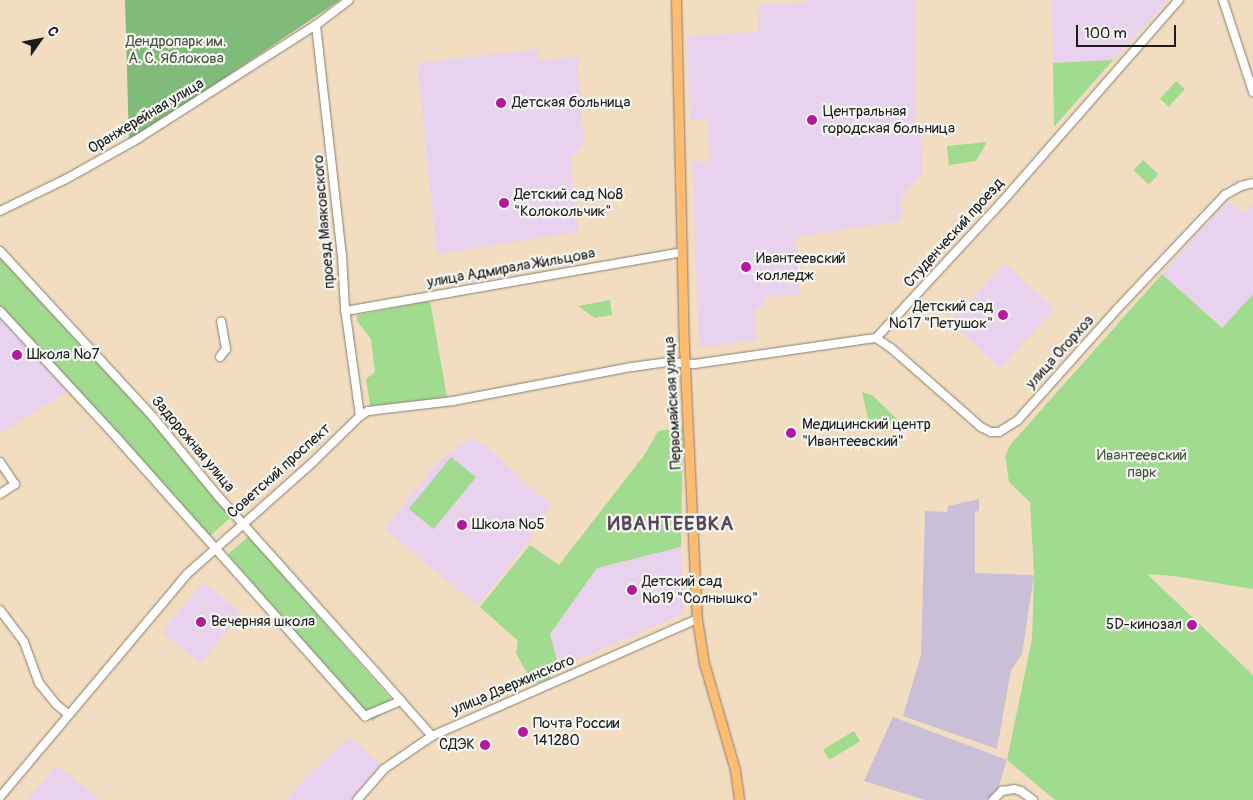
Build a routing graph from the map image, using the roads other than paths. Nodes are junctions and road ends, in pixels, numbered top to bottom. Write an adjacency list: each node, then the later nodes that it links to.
1 (349, 0): 5 (street, Оранжерейная улица)
2 (676, 0): 10 (main road, Первомайская улица)
3 (1179, 0): 14 (street, Студенческий проезд)
4 (1223, 0): 6 (street)
5 (316, 26): 8 (street, Оранжерейная улица); 12 (street, проезд Маяковского)
6 (1253, 92)
7 (1253, 183): 14 (street, улица Огорхоз)
8 (0, 211)
9 (0, 251): 20 (street, Задорожная улица)
10 (682, 252): 12 (street, улица Адмирала Жильцова); 16 (main road, Первомайская улица)
11 (0, 311): 21 (street)
12 (345, 311): 17 (street, проезд Маяковского)
13 (222, 321): 15 (street)
14 (876, 338): 16 (street)
15 (220, 357)
16 (685, 363): 17 (street, Советский проспект); 23 (main road, Первомайская улица)
17 (360, 416): 20 (street, Советский проспект)
18 (0, 462): 19 (street)
19 (0, 494)
20 (243, 522): 21 (street, Советский проспект); 24 (street, Задорожная улица)
21 (216, 548): 24 (street); 25 (street, Советский проспект)
22 (0, 610): 25 (street)
23 (696, 619): 26 (street, улица Дзержинского); 29 (main road, Первомайская улица)
24 (401, 702): 26 (street, Задорожная улица)
25 (68, 714): 27 (street, Советский проспект)
26 (432, 736): 28 (street, улица Дзержинского)
27 (0, 797)
28 (357, 800)
29 (739, 800)
30 (993, 800): 31 (street)
31 (1033, 800)

